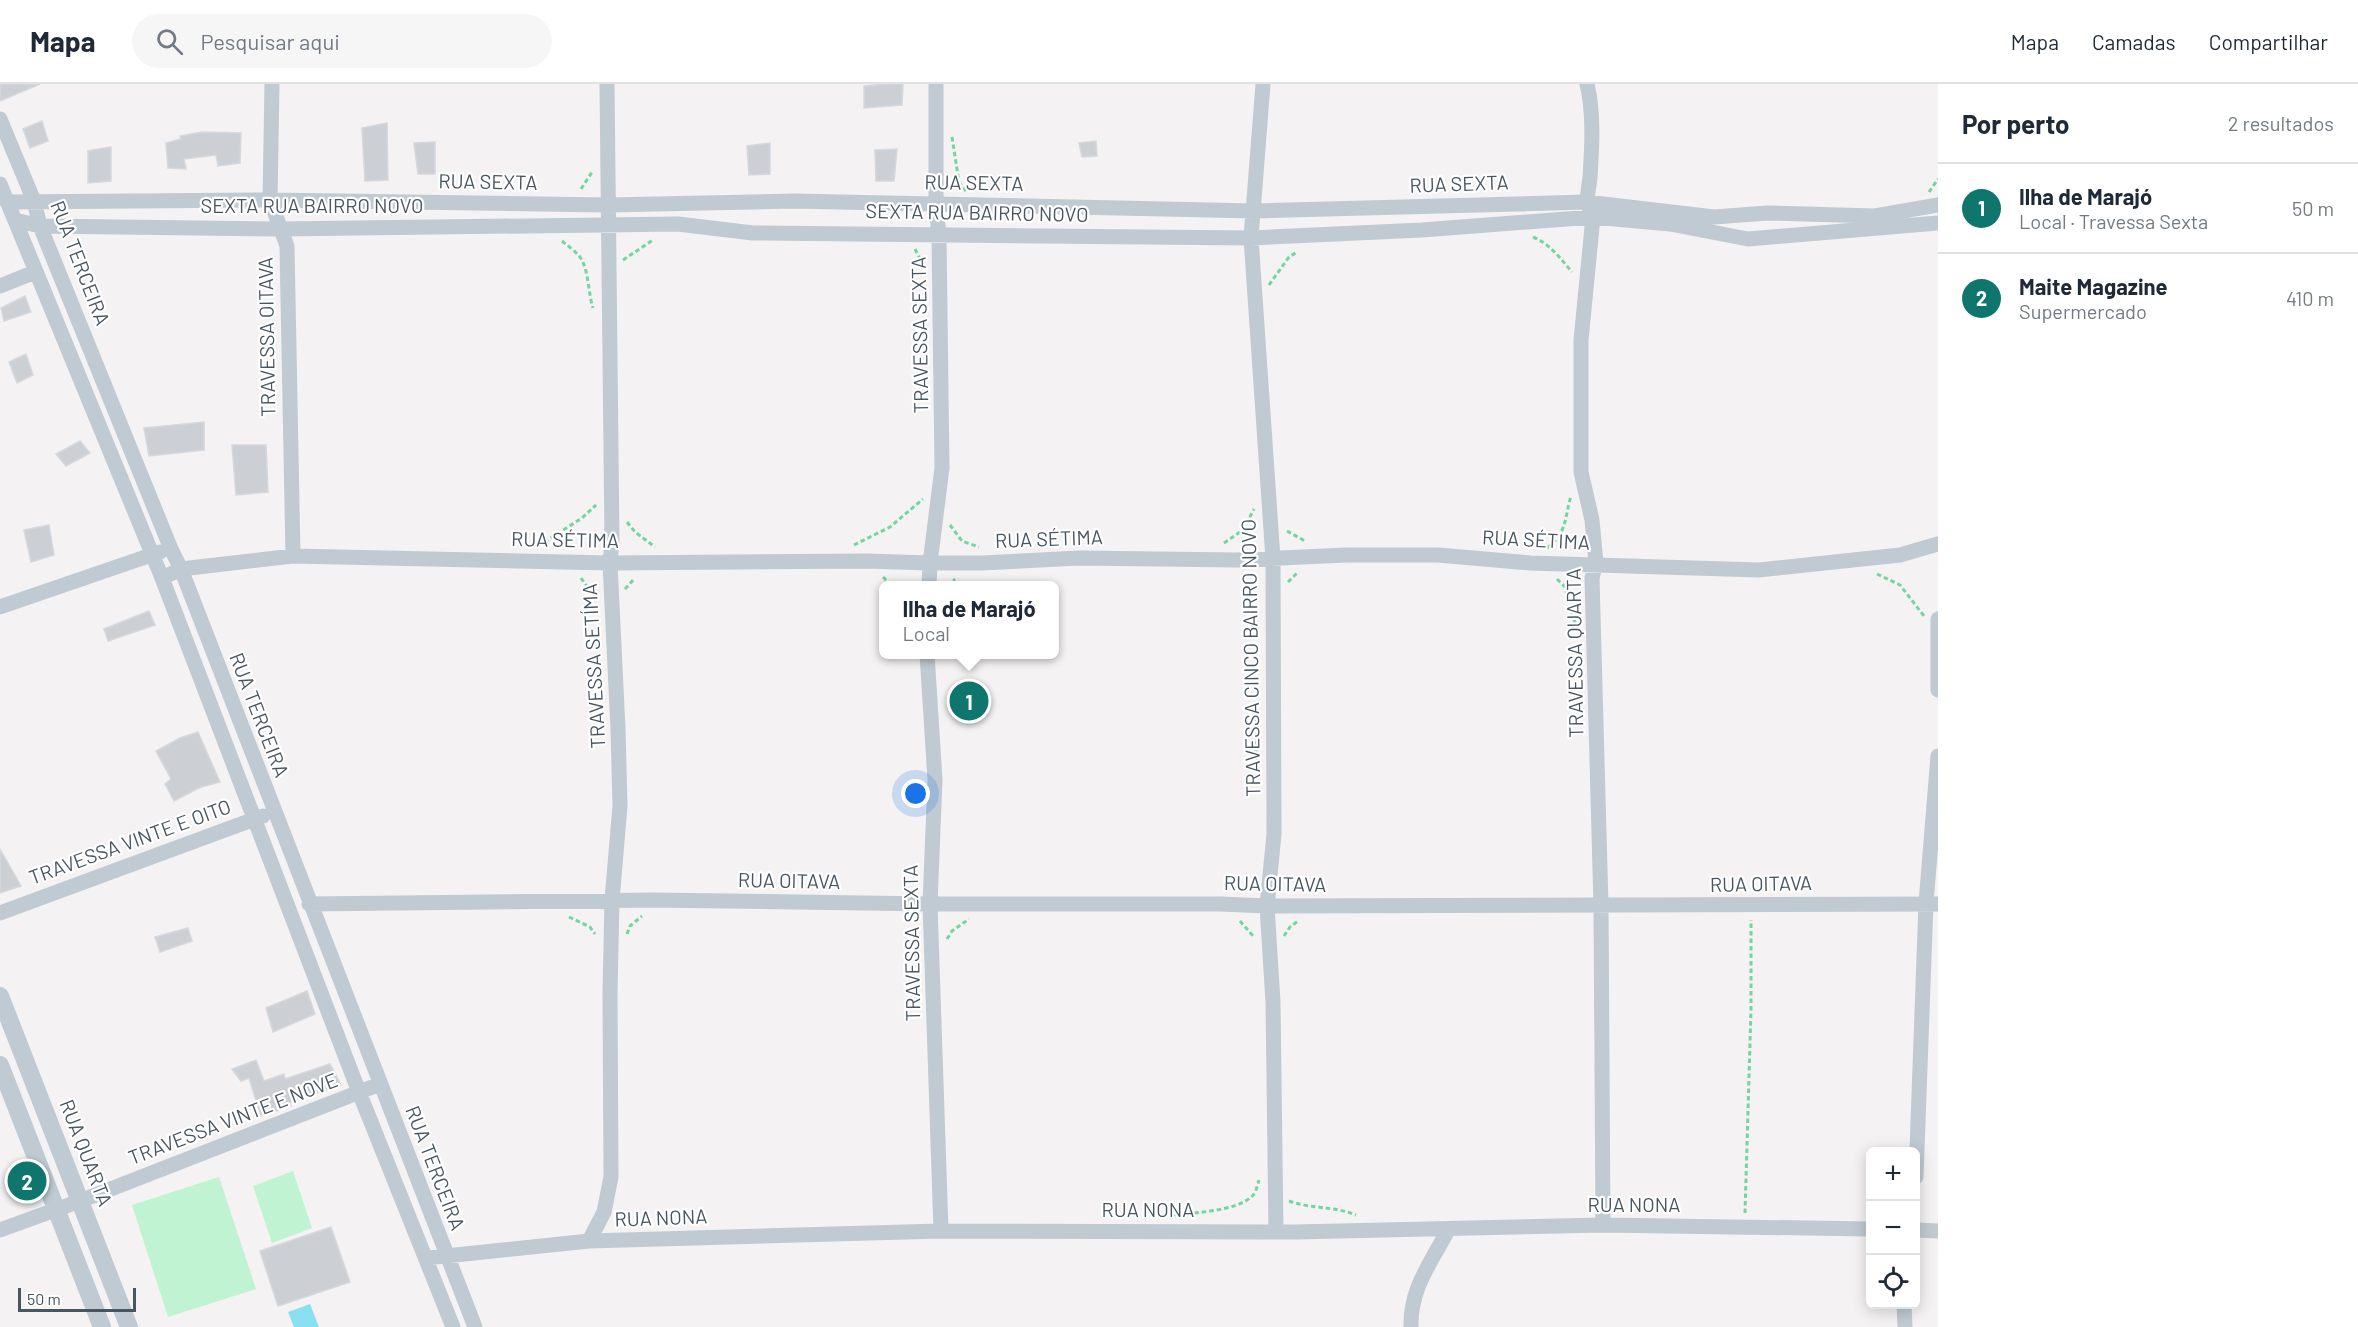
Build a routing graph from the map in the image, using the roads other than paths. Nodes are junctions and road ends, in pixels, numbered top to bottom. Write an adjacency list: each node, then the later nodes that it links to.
1 (272, 84): 8 (street, TRAVESSA OITAVA)
2 (607, 84): 13 (street, TRAVESSA SETÍMA)
3 (936, 84): 12 (street, TRAVESSA SEXTA)
4 (1263, 84): 15 (street, TRAVESSA CINCO BAIRRO NOVO)
5 (1587, 84): 11 (street)
6 (0, 119): 9 (street, RUA TERCEIRA)
7 (0, 184): 10 (street, RUA TERCEIRA)
8 (270, 200): 9 (street, RUA SEXTA); 13 (street, RUA SEXTA); 21 (street, TRAVESSA OITAVA)
9 (34, 201): 10 (street, RUA SEXTA); 20 (street, RUA TERCEIRA)
10 (7, 202): 17 (street, RUA TERCEIRA)
11 (1586, 202): 14 (street, RUA SEXTA); 15 (street, RUA SEXTA); 16 (street)
12 (936, 203): 13 (street, RUA SEXTA); 15 (street, RUA SEXTA); 22 (street, TRAVESSA SEXTA)
13 (608, 205): 19 (street, TRAVESSA SETÍMA)
14 (1938, 206)
15 (1255, 211): 23 (street, TRAVESSA CINCO BAIRRO NOVO)
16 (1593, 217): 18 (street, SEXTA RUA BAIRRO NOVO); 23 (street, SEXTA RUA BAIRRO NOVO); 33 (street, TRAVESSA QUARTA)
17 (15, 220): 20 (street, SEXTA RUA BAIRRO NOVO); 24 (street, RUA TERCEIRA)
18 (1938, 223)
19 (609, 224): 21 (street, SEXTA RUA BAIRRO NOVO); 22 (street, SEXTA RUA BAIRRO NOVO); 31 (street, TRAVESSA SETÍMA)
20 (40, 226): 21 (street, SEXTA RUA BAIRRO NOVO); 27 (street, RUA TERCEIRA)
21 (279, 229): 29 (street, TRAVESSA OITAVA)
22 (939, 236): 23 (street, SEXTA RUA BAIRRO NOVO); 32 (street, TRAVESSA SEXTA)
23 (1251, 237): 30 (street, TRAVESSA CINCO BAIRRO NOVO)
24 (35, 273): 25 (street); 28 (street, RUA TERCEIRA)
25 (0, 286)
26 (1938, 544): 33 (street, RUA SÉTIMA)
27 (171, 549): 28 (street); 34 (street, RUA TERCEIRA)
28 (152, 555): 35 (street, RUA TERCEIRA); 37 (street)
29 (293, 556): 31 (street, RUA SÉTIMA); 34 (street, RUA SÉTIMA)
30 (1273, 559): 32 (street, RUA SÉTIMA); 33 (street, RUA SÉTIMA); 49 (street, TRAVESSA CINCO BAIRRO NOVO)
31 (610, 563): 32 (street, RUA SÉTIMA); 45 (street, TRAVESSA SETÍMA)
32 (930, 563): 36 (street, TRAVESSA SEXTA)
33 (1596, 563): 50 (street, TRAVESSA QUARTA)
34 (181, 569): 35 (street, RUA SÉTIMA); 43 (street, RUA TERCEIRA)
35 (162, 578): 44 (street, RUA TERCEIRA)
36 (929, 581)
37 (0, 607)
38 (1938, 619): 39 (street)
39 (1938, 631): 41 (street)
40 (927, 659): 48 (street, TRAVESSA SEXTA)
41 (1938, 690)
42 (1938, 756): 46 (street)
43 (274, 812): 44 (street, TRAVESSA VINTE E OITO); 47 (street, RUA TERCEIRA)
44 (255, 819): 51 (street, TRAVESSA VINTE E OITO); 55 (street, RUA TERCEIRA)
45 (612, 900): 47 (street, RUA OITAVA); 48 (street, RUA OITAVA); 67 (street, TRAVESSA SETÍMA)
46 (1932, 903): 50 (street, RUA OITAVA); 56 (street)
47 (309, 904): 54 (street, RUA TERCEIRA)
48 (930, 904): 49 (street, RUA OITAVA); 64 (street, TRAVESSA SEXTA)
49 (1267, 906): 50 (street, RUA OITAVA); 66 (street, TRAVESSA CINCO BAIRRO NOVO)
50 (1601, 906): 59 (street, TRAVESSA QUARTA)
51 (0, 912)
52 (0, 996): 57 (street, RUA QUARTA)
53 (0, 1065): 58 (street)
54 (380, 1084): 55 (street, TRAVESSA VINTE E NOVE); 68 (street, RUA TERCEIRA)
55 (359, 1092): 57 (street, TRAVESSA VINTE E NOVE); 69 (street, RUA TERCEIRA)
56 (1918, 1147)
57 (80, 1201): 58 (street, TRAVESSA VINTE E NOVE); 72 (street, RUA QUARTA)
58 (55, 1209): 61 (street, TRAVESSA VINTE E NOVE); 71 (street)
59 (1603, 1226): 60 (street, RUA NONA); 62 (street, RUA NONA)
60 (1866, 1229)
61 (0, 1230)
62 (1448, 1230): 66 (street, RUA NONA); 75 (street)
63 (1920, 1230): 65 (street)
64 (941, 1231): 66 (street, RUA NONA); 67 (street, RUA NONA)
65 (1938, 1231)
66 (1276, 1232)
67 (589, 1241): 68 (street, RUA NONA)
68 (446, 1254): 69 (street, RUA NONA); 74 (street, RUA TERCEIRA)
69 (426, 1258): 73 (street, RUA TERCEIRA)
70 (1904, 1309): 76 (street)
71 (102, 1327)
72 (129, 1327)
73 (453, 1327)
74 (475, 1327)
75 (1411, 1327)
76 (1905, 1327)

